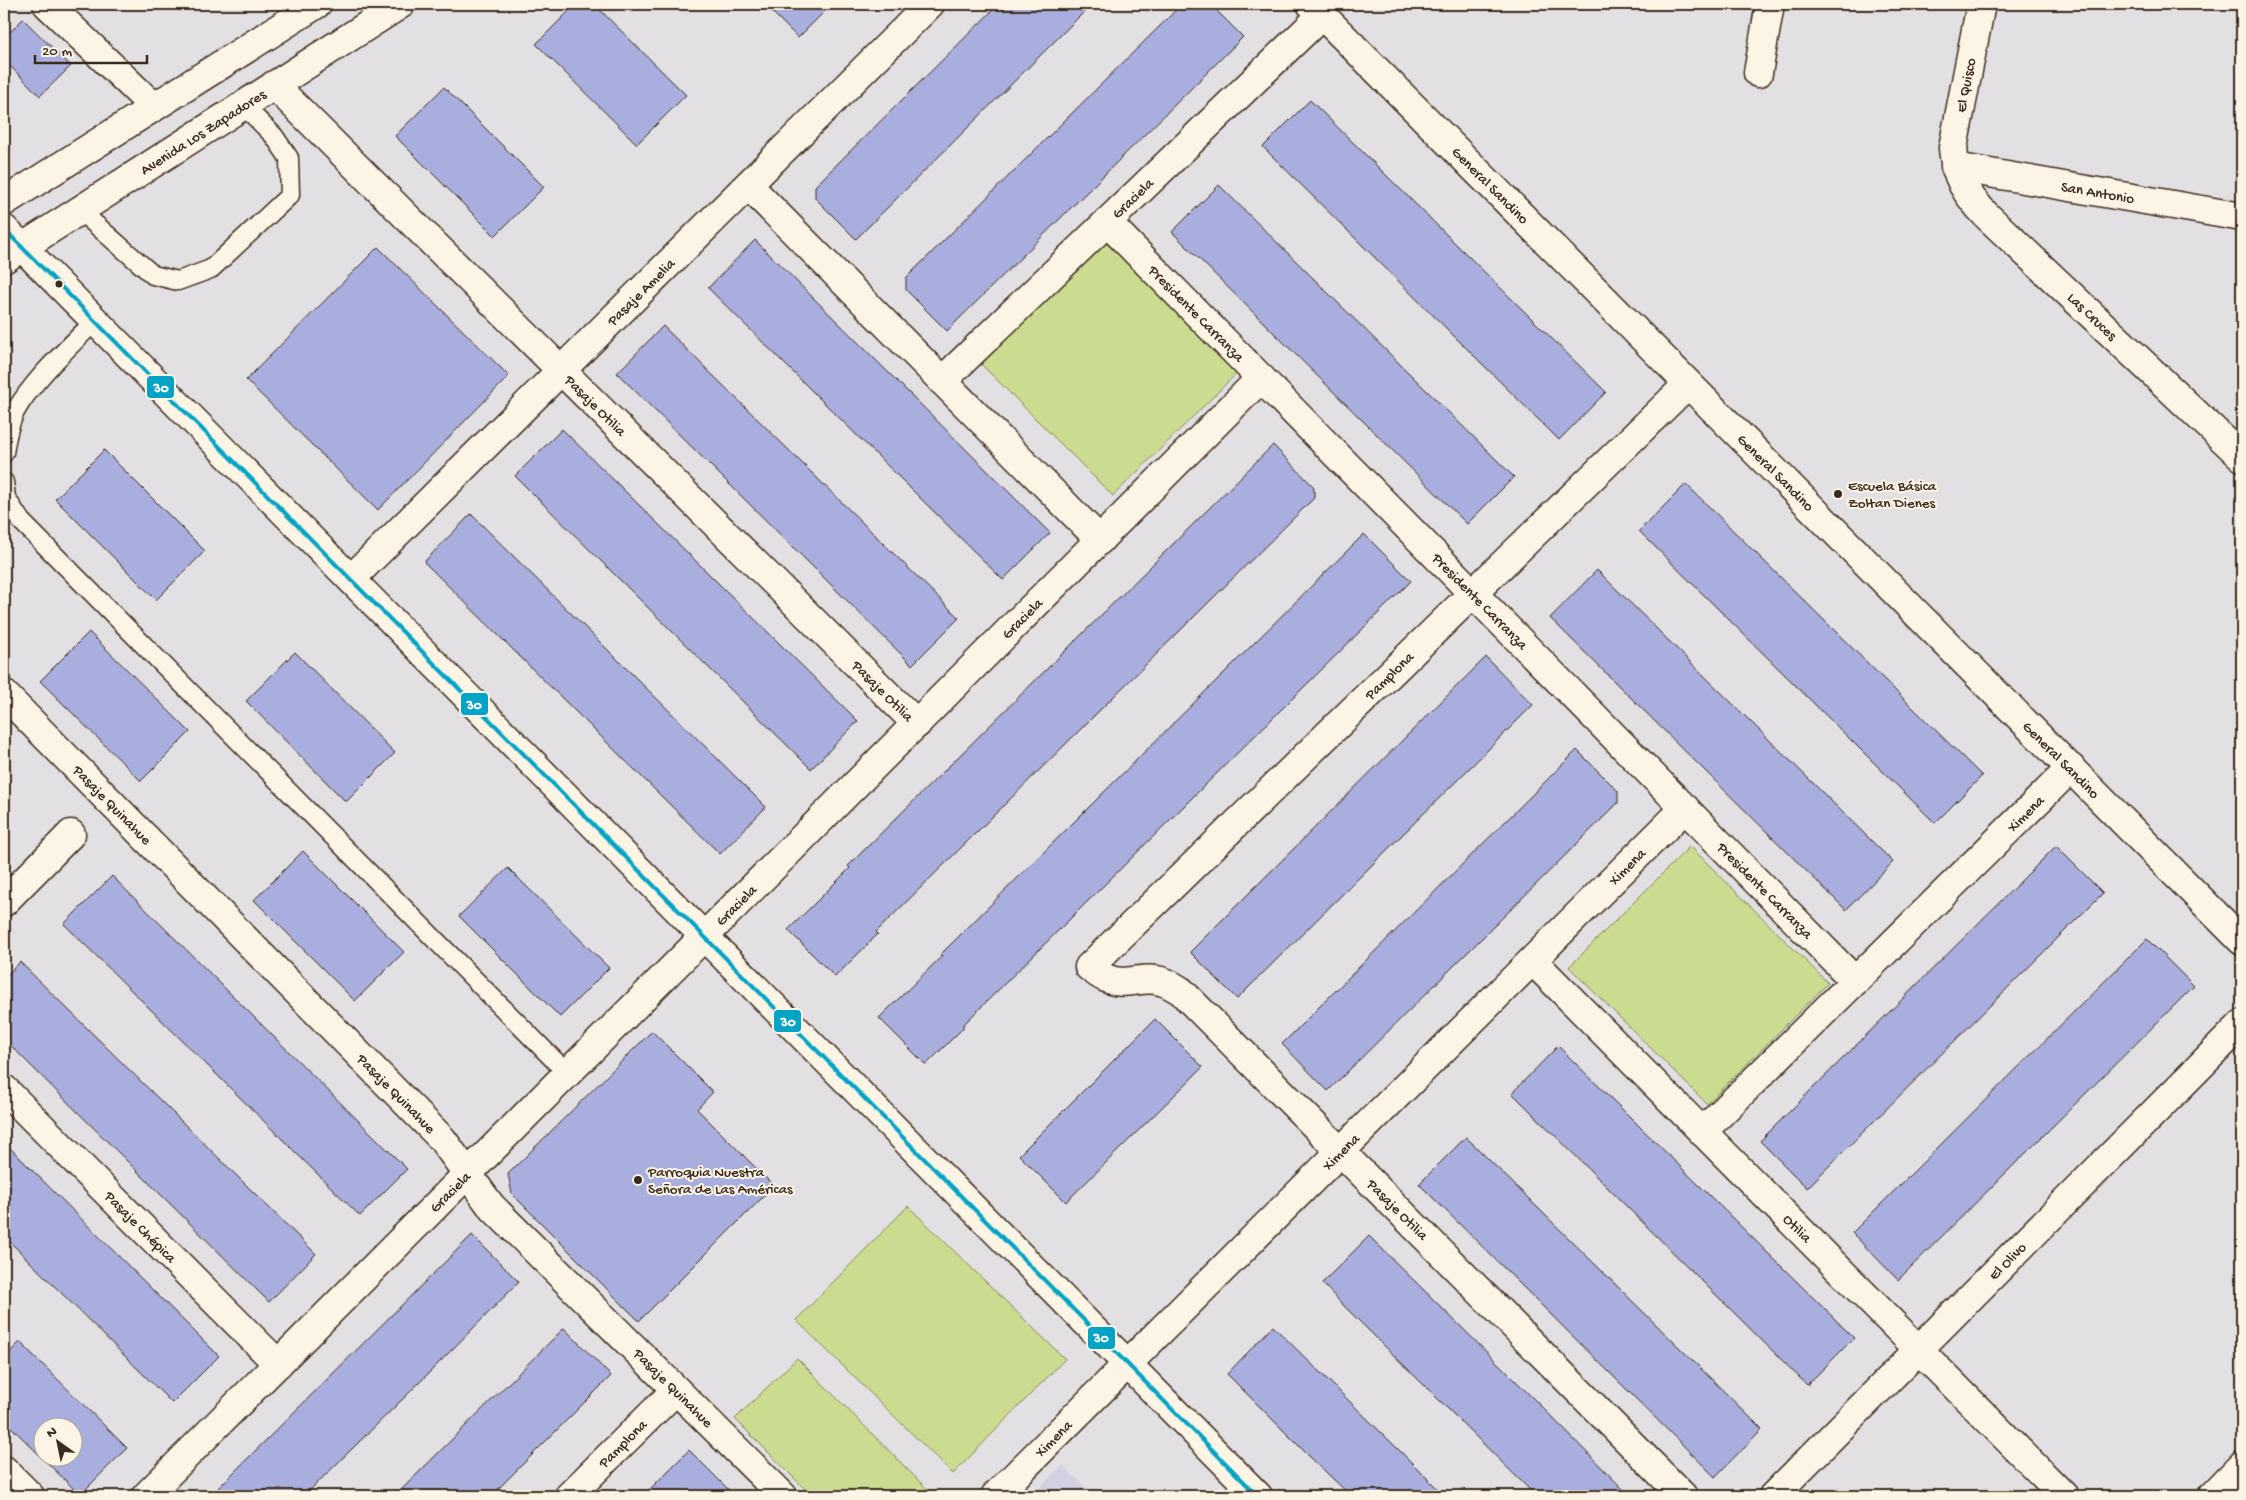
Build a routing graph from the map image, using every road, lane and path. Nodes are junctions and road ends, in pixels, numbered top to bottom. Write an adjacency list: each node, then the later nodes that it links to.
1 (47, 4): 11 (street)
2 (317, 4): 11 (street)
3 (401, 4): 9 (street, Avenida Los Zapadores)
4 (930, 4): 13 (street, Pasaje Amelia)
5 (1770, 4): 8 (street)
6 (1981, 4): 12 (street, El Quisco)
7 (1317, 9): 17 (street, Graciela); 23 (street, General Sandino)
8 (1758, 73)
9 (274, 85): 10 (street, Avenida Los Zapadores); 20 (street, Pasaje Otilia)
10 (243, 106): 15 (street, Avenida Los Zapadores); 15 (lane)
11 (154, 107): 14 (street)
12 (1954, 167): 16 (street, San Antonio); 25 (street, Las Cruces)
13 (748, 185): 20 (street, Pasaje Amelia); 22 (street)
14 (4, 202)
15 (79, 210): 18 (street, Avenida Los Zapadores)
16 (2242, 217)
17 (1107, 222): 21 (street, Presidente Carranza); 22 (street, Graciela)
18 (10, 245): 19 (street)
19 (95, 321): 24 (lane); 28 (street)
20 (560, 371): 28 (street, Pasaje Amelia); 31 (street, Pasaje Otilia)
21 (1262, 378): 27 (street, Graciela); 29 (street, Presidente Carranza)
22 (942, 381): 27 (street)
23 (1688, 384): 29 (street, Pamplona); 32 (street, General Sandino)
24 (4, 453)
25 (2242, 457)
26 (4, 482): 42 (lane)
27 (1100, 540): 31 (street, Graciela)
28 (351, 579): 36 (street)
29 (1473, 593): 33 (street, Presidente Carranza); 39 (street, Pamplona)
30 (4, 694): 46 (street, Pasaje Quinahue)
31 (916, 724): 36 (street, Graciela)
32 (2071, 768): 37 (street, General Sandino); 40 (street, Ximena)
33 (1685, 808): 38 (street, Ximena); 40 (street, Presidente Carranza)
34 (71, 834): 35 (street)
35 (4, 902)
36 (705, 936): 42 (street, Graciela); 49 (street)
37 (2242, 941)
38 (1533, 961): 44 (street, Otilia); 45 (street, Ximena)
39 (1089, 967): 45 (street, Pasaje Otilia)
40 (1855, 981): 44 (street, Ximena)
41 (2242, 1024): 47 (street, El Olivo)
42 (568, 1074): 46 (street, Graciela)
43 (4, 1089): 48 (street, Pasaje Chépica)
44 (1702, 1132): 47 (street, Otilia)
45 (1341, 1152): 49 (street, Ximena); 59 (street, Pasaje Otilia)
46 (468, 1174): 48 (street, Graciela); 50 (street, Pasaje Quinahue)
47 (1919, 1350): 60 (street, El Olivo); 61 (street, Otilia)
48 (278, 1364): 54 (street, Graciela)
49 (1128, 1364): 57 (street, Ximena); 58 (street)
50 (676, 1390): 55 (street, Pamplona); 56 (street, Pasaje Quinahue)
51 (2242, 1465): 62 (street)
52 (4, 1470): 53 (street)
53 (30, 1496)
54 (146, 1496)
55 (569, 1496)
56 (783, 1496)
57 (995, 1496)
58 (1258, 1496)
59 (1683, 1496)
60 (1773, 1496)
61 (2064, 1496)
62 (2212, 1496)

